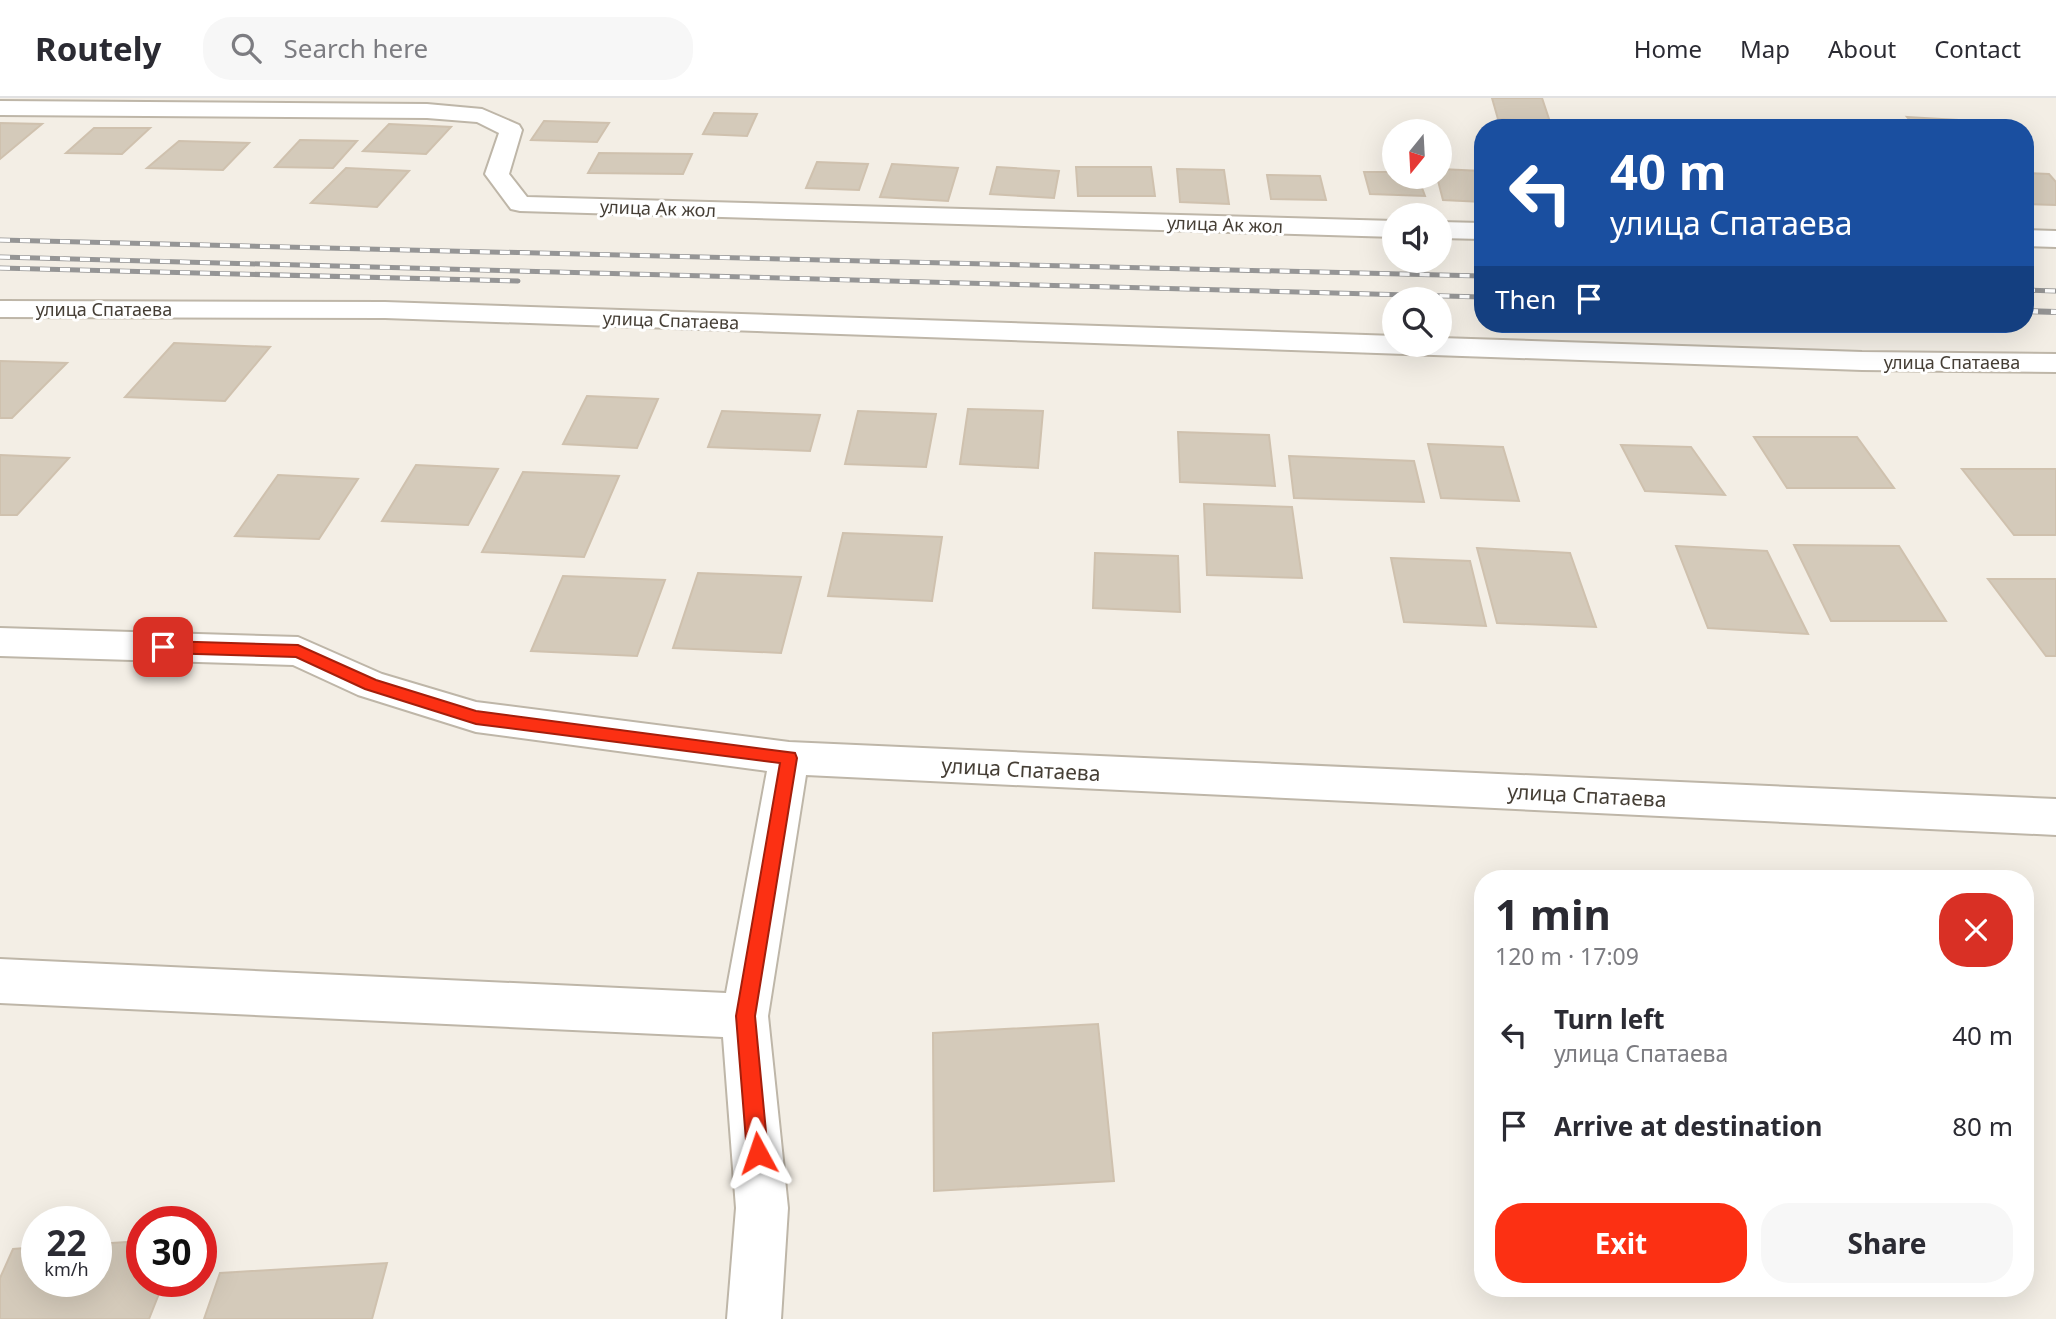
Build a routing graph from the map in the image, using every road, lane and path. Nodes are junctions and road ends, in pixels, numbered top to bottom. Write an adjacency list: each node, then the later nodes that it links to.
1 (0, 108): 2 (street, улица Ак жол)
2 (1382, 229)
3 (1452, 230): 4 (street)
4 (1474, 231)
5 (2034, 239): 6 (street)
6 (2056, 239)
7 (0, 309): 8 (street, улица Спатаева)
8 (2056, 363)
9 (0, 642): 10 (street, улица Спатаева)
10 (789, 758): 11 (street, улица Спатаева); 13 (street)
11 (2056, 817)
12 (0, 981): 13 (street)
13 (746, 1016): 14 (street)
14 (754, 1319)

